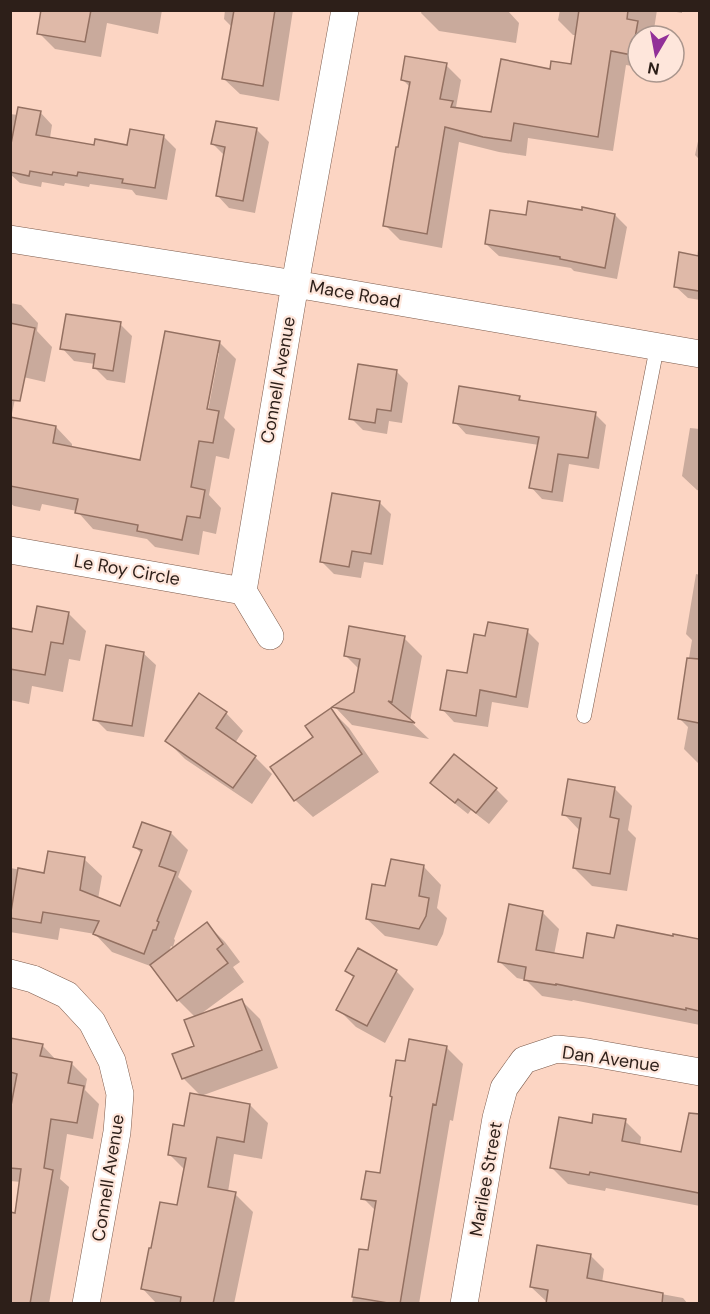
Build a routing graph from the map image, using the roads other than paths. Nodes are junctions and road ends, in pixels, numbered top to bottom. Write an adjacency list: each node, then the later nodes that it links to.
1 (345, 10): 3 (street, Connell Avenue)
2 (10, 239): 3 (street, Mace Road)
3 (294, 284): 4 (street, Mace Road); 7 (street, Connell Avenue)
4 (657, 347): 5 (street, Mace Road); 9 (lane)
5 (699, 354)
6 (10, 549): 7 (street, Le Roy Circle)
7 (243, 591): 8 (street)
8 (270, 636)
9 (584, 716)
10 (10, 973): 13 (street, Connell Avenue)
11 (524, 1060): 12 (street, Dan Avenue); 14 (street, Marilee Street)
12 (699, 1072)
13 (86, 1304)
14 (464, 1304)

